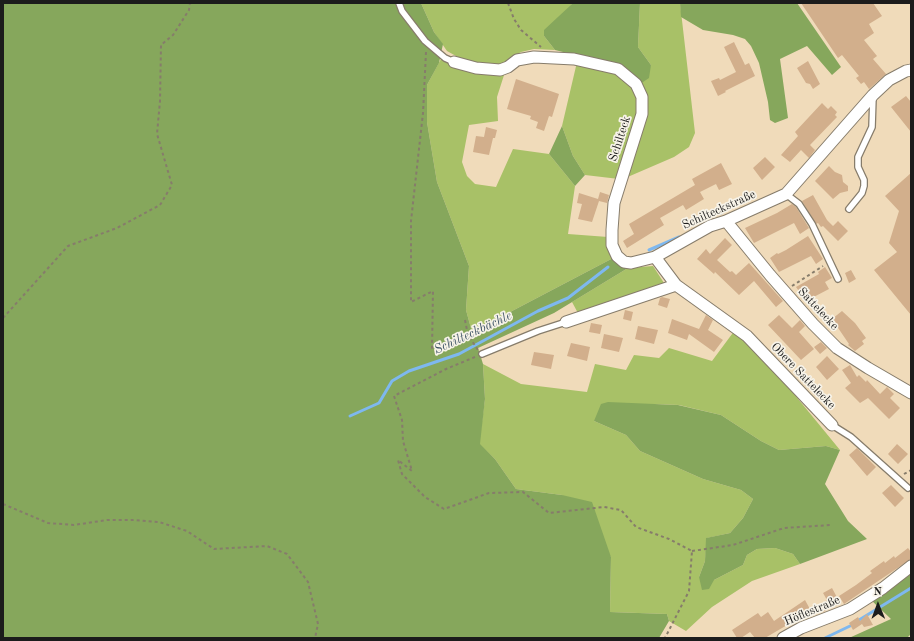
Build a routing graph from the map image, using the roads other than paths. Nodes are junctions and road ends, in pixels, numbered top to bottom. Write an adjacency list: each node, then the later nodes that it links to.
1 (399, 3): 2 (lane)
2 (454, 62): 8 (street, Schilteck)
3 (911, 70): 4 (street, Schilteckstraße)
4 (873, 95): 5 (street, Schilteckstraße); 6 (lane)
5 (786, 194): 7 (street, Schilteckstraße); 9 (lane)
6 (849, 209)
7 (726, 221): 8 (street, Schilteckstraße); 13 (street, Sattelecke)
8 (655, 257): 10 (street)
9 (838, 279)
10 (676, 285): 11 (street); 14 (street, Obere Sattelecke)
11 (566, 322): 12 (lane)
12 (482, 354)
13 (911, 393)
14 (832, 425): 15 (lane, Obere Sattelecke)
15 (908, 488)
16 (911, 566): 17 (street, Höflestraße)
17 (783, 638)

